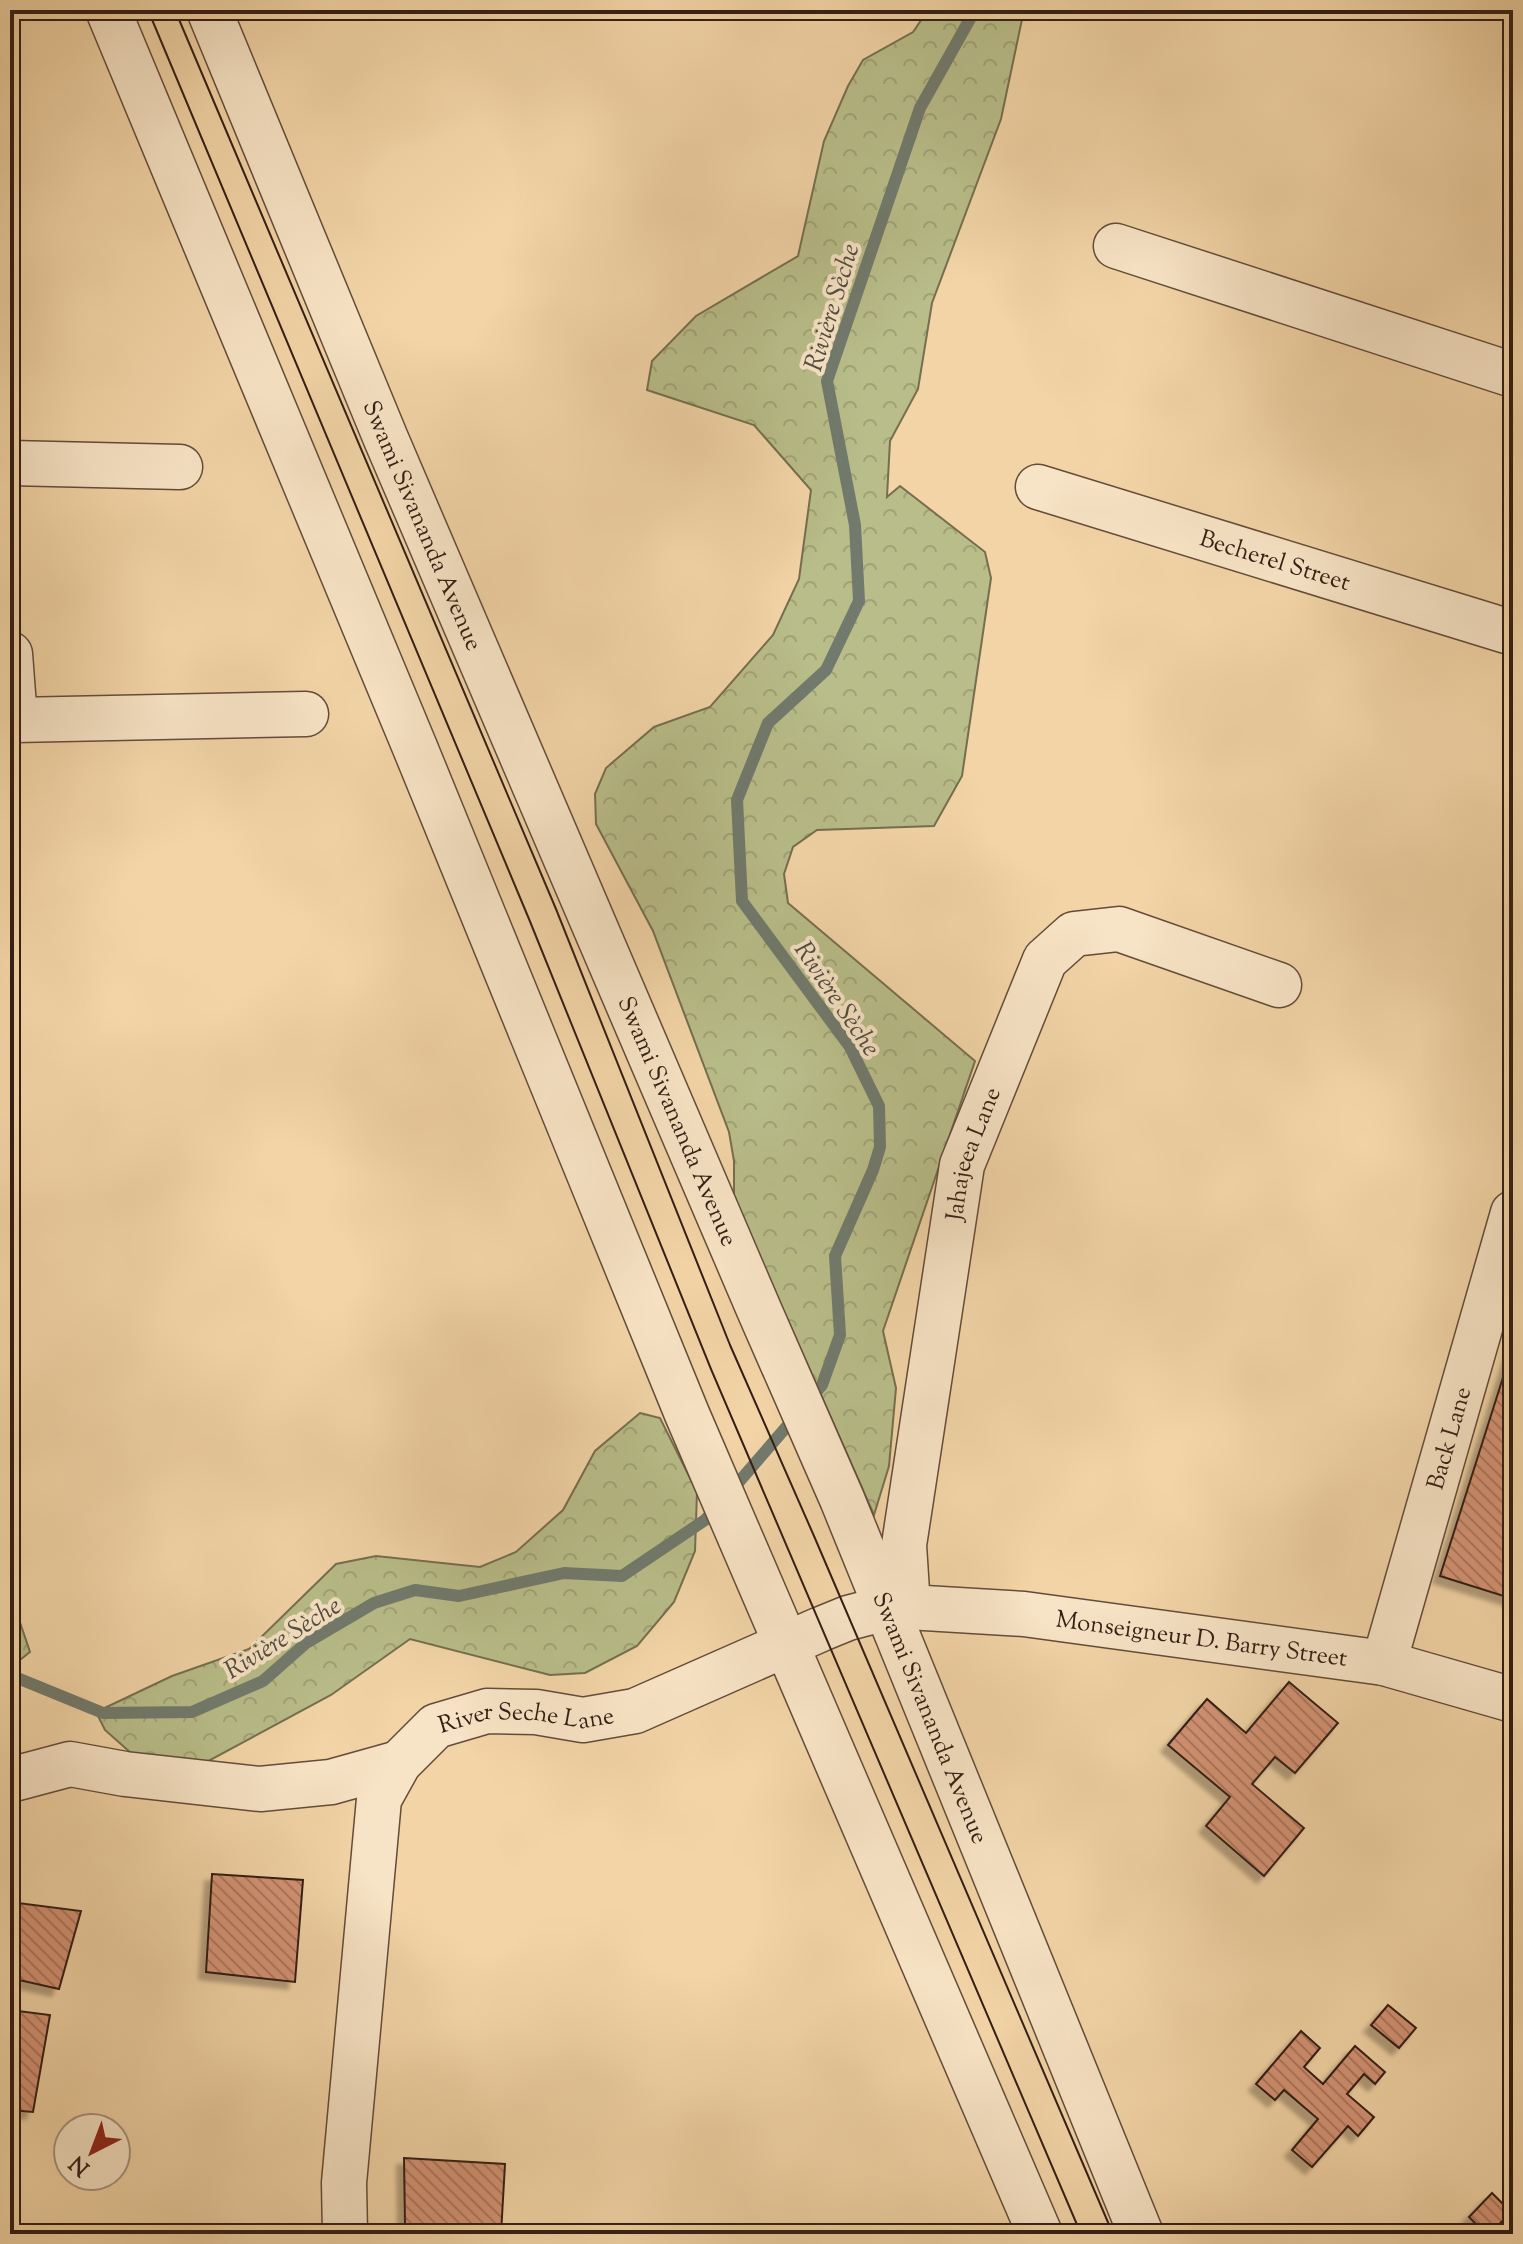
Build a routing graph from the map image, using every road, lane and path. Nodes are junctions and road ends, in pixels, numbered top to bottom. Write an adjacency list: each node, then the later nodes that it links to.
1 (108, 10): 14 (street)
2 (209, 10): 13 (street, Swami Sivananda Avenue)
3 (1116, 246): 4 (street)
4 (1513, 375)
5 (10, 463): 6 (street)
6 (180, 467)
7 (1038, 487): 8 (street, Becherel Street)
8 (1513, 633)
9 (10, 654): 10 (street)
10 (306, 714)
11 (1279, 985): 13 (street, Jahajeea Lane)
12 (1513, 1213): 15 (street, Back Lane)
13 (897, 1608): 14 (street, River Seche Lane); 15 (street, Monseigneur D. Barry Street); 21 (street, Swami Sivananda Avenue)
14 (785, 1644): 17 (street, River Seche Lane); 20 (street)
15 (1384, 1663): 16 (street, Monseigneur D. Barry Street)
16 (1513, 1700)
17 (399, 1763): 18 (street); 19 (street, River Seche Lane)
18 (10, 1780)
19 (345, 2234)
20 (1040, 2234)
21 (1141, 2234)

